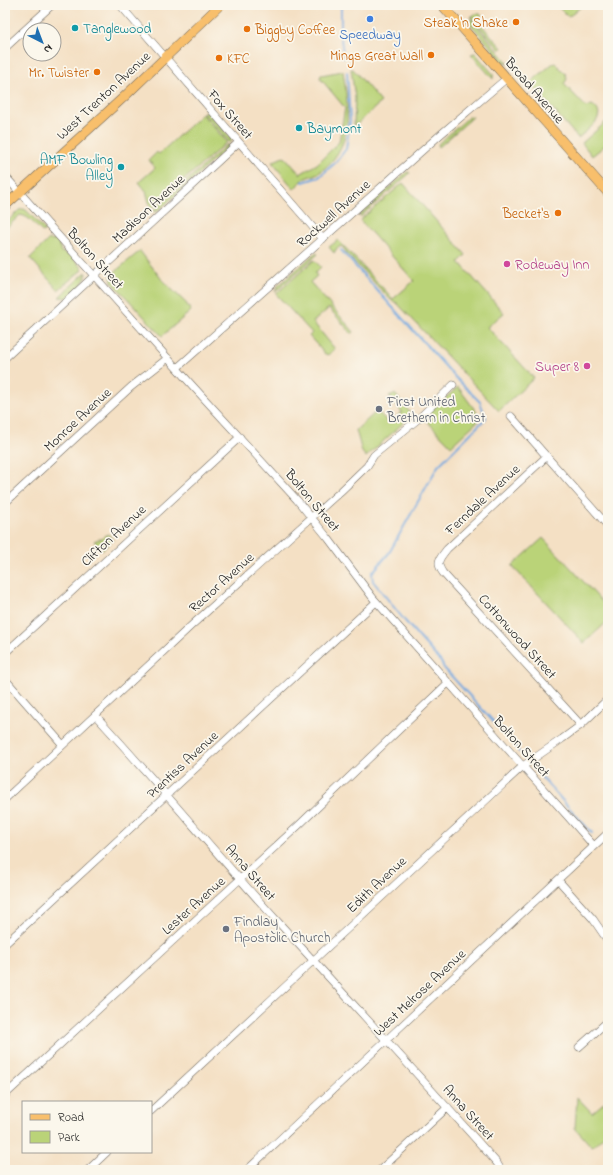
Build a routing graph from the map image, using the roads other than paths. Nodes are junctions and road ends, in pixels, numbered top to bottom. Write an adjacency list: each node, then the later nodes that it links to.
1 (52, 5): 5 (street)
2 (120, 5): 6 (street, Fox Street)
3 (220, 5): 6 (main road, West Trenton Avenue)
4 (442, 5): 7 (main road, Broad Avenue)
5 (5, 48)
6 (165, 57): 8 (street, Fox Street); 10 (main road, West Trenton Avenue)
7 (507, 78): 11 (main road, Broad Avenue); 13 (street, Rockwell Avenue)
8 (239, 142): 13 (street, Fox Street); 14 (street, Madison Avenue)
9 (5, 176): 10 (street, Bolton Street)
10 (20, 193): 12 (main road, West Trenton Avenue); 14 (street, Bolton Street)
11 (608, 193)
12 (5, 206)
13 (323, 239): 17 (street, Rockwell Avenue)
14 (94, 276): 15 (street, Madison Avenue); 16 (street, Bolton Street)
15 (5, 358)
16 (168, 358): 17 (street, Bolton Street); 22 (street, Monroe Avenue)
17 (177, 368): 20 (street, Bolton Street)
18 (453, 385): 23 (street, Rector Avenue)
19 (511, 416): 21 (street)
20 (240, 437): 23 (street, Bolton Street); 27 (street, Clifton Avenue)
21 (547, 456): 24 (street); 25 (street, Ferndale Avenue)
22 (5, 503)
23 (312, 518): 26 (street, Bolton Street); 31 (street, Rector Avenue)
24 (608, 526)
25 (439, 563): 32 (street, Cottonwood Street)
26 (376, 602): 29 (street, Bolton Street); 35 (street, Prentiss Avenue)
27 (5, 653)
28 (5, 679): 33 (street)
29 (448, 683): 34 (street, Bolton Street); 39 (street, Lester Avenue)
30 (608, 699): 32 (street, Edith Avenue)
31 (95, 715): 33 (street, Rector Avenue); 35 (street, Anna Street)
32 (581, 725): 34 (street, Edith Avenue)
33 (63, 745): 36 (street, Rector Avenue)
34 (523, 766): 38 (street, Bolton Street); 43 (street, Edith Avenue)
35 (167, 795): 39 (street, Anna Street); 42 (street, Prentiss Avenue)
36 (5, 799)
37 (608, 833): 38 (street, West Melrose Avenue)
38 (594, 846): 40 (street, West Melrose Avenue)
39 (240, 879): 43 (street, Anna Street); 47 (street, Lester Avenue)
40 (558, 880): 41 (street); 45 (street, West Melrose Avenue)
41 (608, 941)
42 (5, 944)
43 (313, 960): 45 (street, Anna Street); 49 (street, Edith Avenue)
44 (608, 1021): 46 (street)
45 (386, 1040): 48 (street, Anna Street); 52 (street, West Melrose Avenue)
46 (580, 1047)
47 (5, 1095)
48 (448, 1107): 53 (street); 54 (street, Anna Street)
49 (152, 1110)
50 (106, 1153): 51 (street)
51 (88, 1170)
52 (247, 1170)
53 (380, 1170)
54 (501, 1170)

